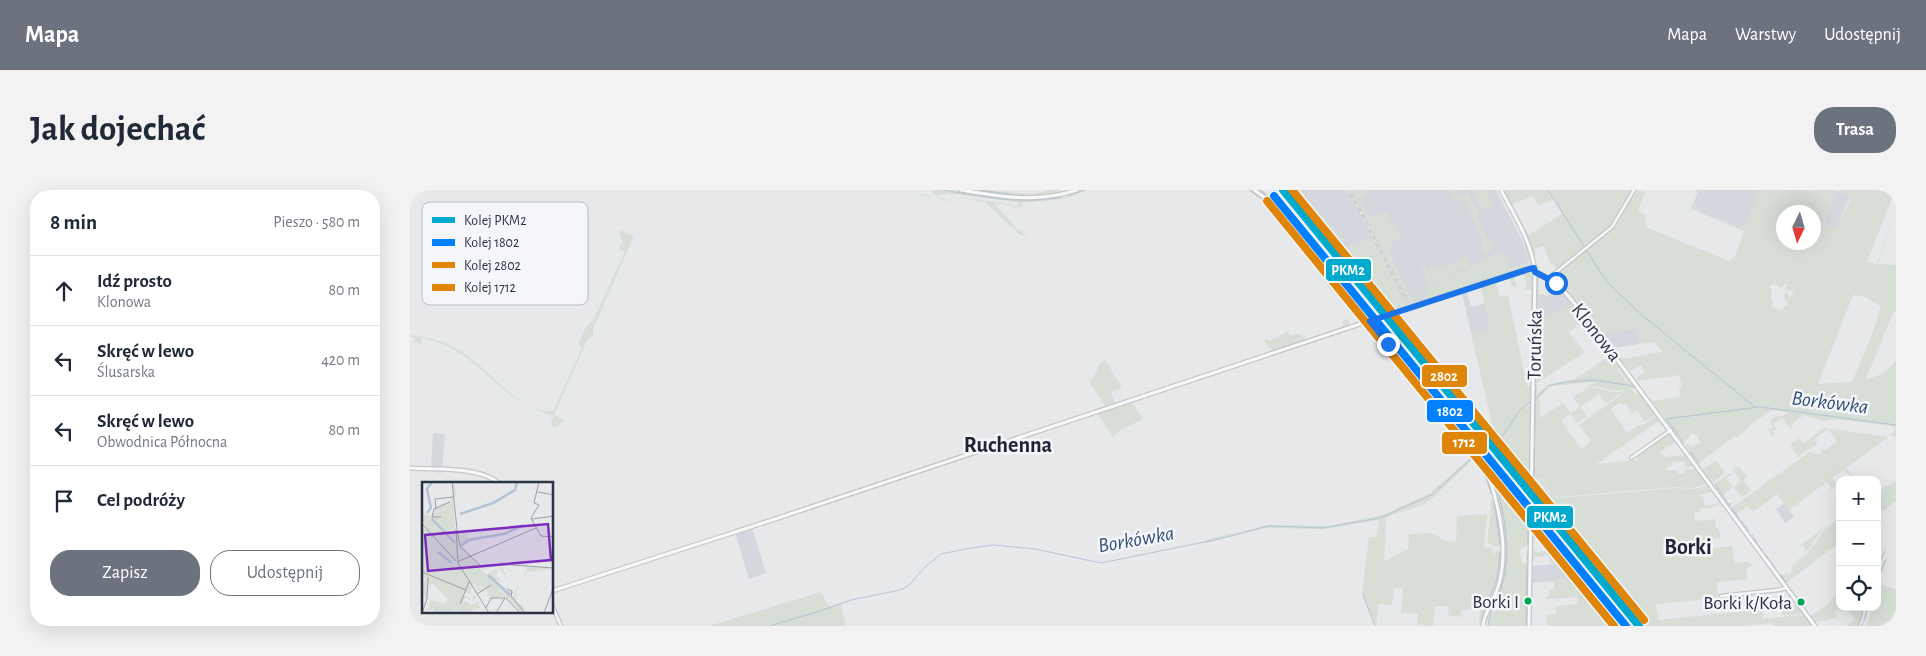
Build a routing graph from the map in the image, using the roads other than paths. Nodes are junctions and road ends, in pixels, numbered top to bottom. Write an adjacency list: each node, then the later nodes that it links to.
1 (961, 190): 2 (street)
2 (1077, 190)
3 (1254, 190): 8 (street)
4 (1501, 190): 6 (street, Toruńska)
5 (1634, 190): 7 (street)
6 (1534, 270): 7 (street, Klonowa); 8 (street); 19 (street, Toruńska)
7 (1549, 278): 9 (street, Klonowa)
8 (1370, 321): 14 (street); 18 (street)
9 (1671, 430): 10 (street); 13 (street, Klonowa)
10 (1631, 458)
11 (410, 468): 12 (street)
12 (496, 482)
13 (1786, 587): 15 (street); 20 (street, Klonowa)
14 (554, 590)
15 (1721, 596)
16 (554, 609): 17 (street)
17 (561, 626)
18 (1485, 626)
19 (1529, 626)
20 (1815, 626)

